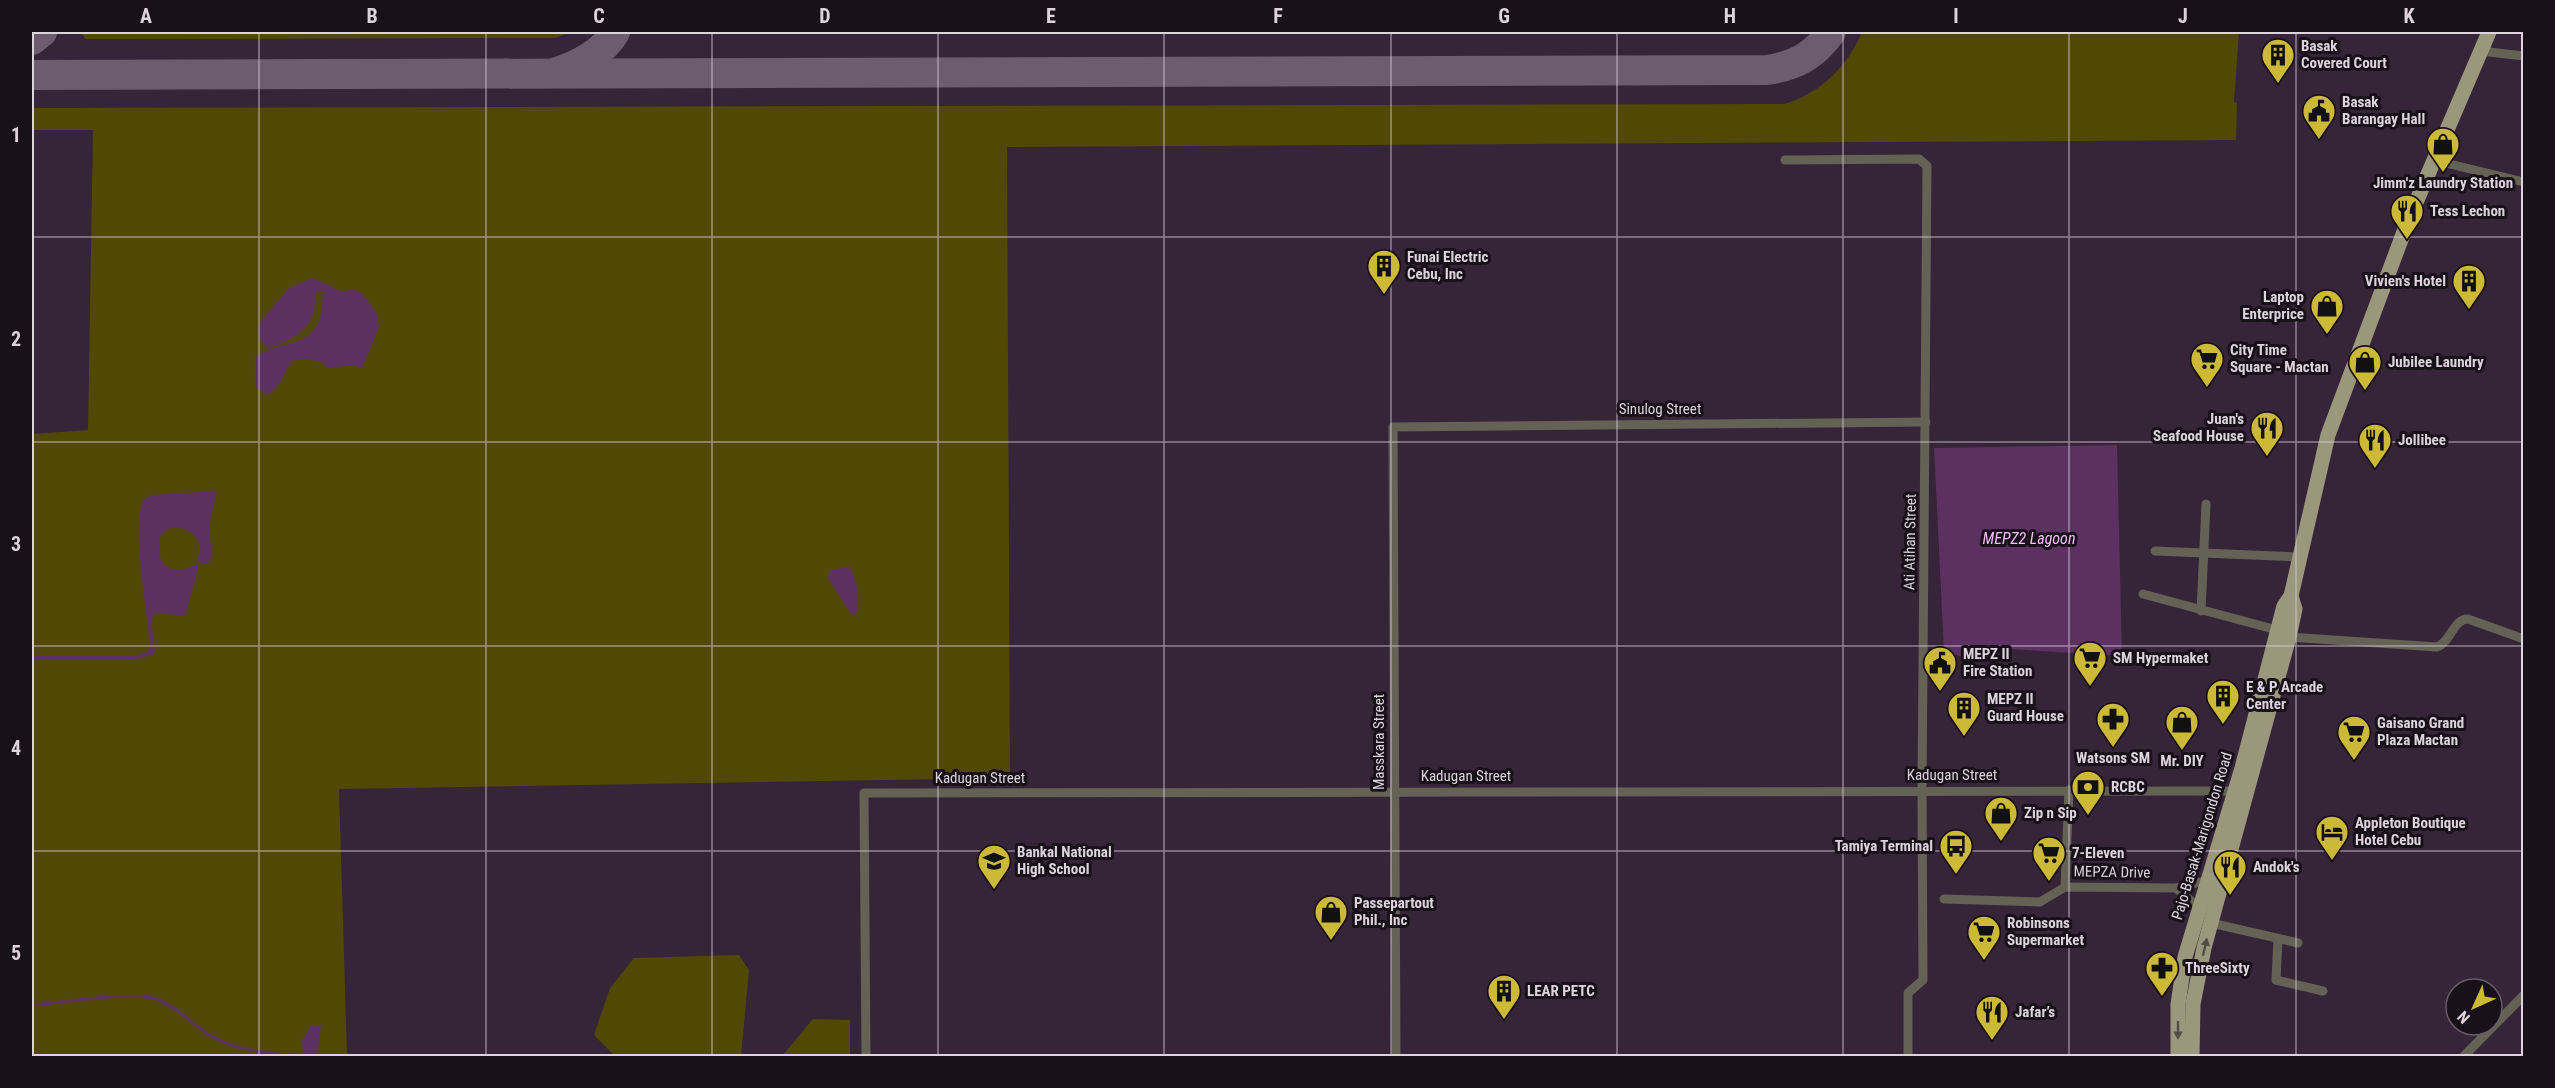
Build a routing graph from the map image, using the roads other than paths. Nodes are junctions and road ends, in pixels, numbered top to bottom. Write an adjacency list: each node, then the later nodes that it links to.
1 (2488, 32): 2 (main road, Pajo-Basak-Marigondon Road)
2 (2480, 51): 3 (street); 5 (main road, Pajo-Basak-Marigondon Road)
3 (2523, 56)
4 (1785, 160): 7 (street, Ati Atihan Street)
5 (2433, 160): 6 (street); 12 (main road, Pajo-Basak-Marigondon Road)
6 (2523, 182)
7 (1926, 422): 8 (street, Sinulog Street); 17 (street, Ati Atihan Street)
8 (1393, 427): 20 (street, Masskara Street)
9 (2206, 504): 11 (street)
10 (2155, 551): 11 (street)
11 (2204, 554): 12 (street); 14 (street)
12 (2301, 557): 15 (main road, Pajo-Basak-Marigondon Road)
13 (2143, 594): 14 (street)
14 (2201, 611): 15 (street)
15 (2283, 634): 16 (street); 19 (main road, Pajo-Basak-Marigondon Road); 26 (main road, Pajo-Basak-Marigondon Road)
16 (2523, 639)
17 (1922, 790): 18 (street, Kadugan Street); 20 (street, Kadugan Street); 33 (street, Ati Atihan Street)
18 (2069, 790): 19 (street); 22 (street)
19 (2234, 791): 21 (main road, Pajo-Basak-Marigondon Road)
20 (1394, 792): 31 (street, Kadugan Street); 32 (street, Masskara Street)
21 (2208, 879): 23 (street, MEPZA Drive); 25 (main road, Pajo-Basak-Marigondon Road)
22 (2065, 887): 23 (street, MEPZA Drive); 24 (street, MEPZA Drive)
23 (2176, 888): 25 (street)
24 (1944, 899)
25 (2199, 908): 34 (main road, Pajo-Basak-Marigondon Road, one-way to 34)
26 (2211, 923): 27 (street); 35 (main road, Pajo-Basak-Marigondon Road, one-way to 26)
27 (2278, 938): 28 (street); 29 (street)
28 (2298, 943)
29 (2323, 991)
30 (2523, 995): 36 (street)
31 (866, 1056)
32 (1396, 1056)
33 (1908, 1056)
34 (2178, 1056)
35 (2192, 1056)
36 (2464, 1056)

